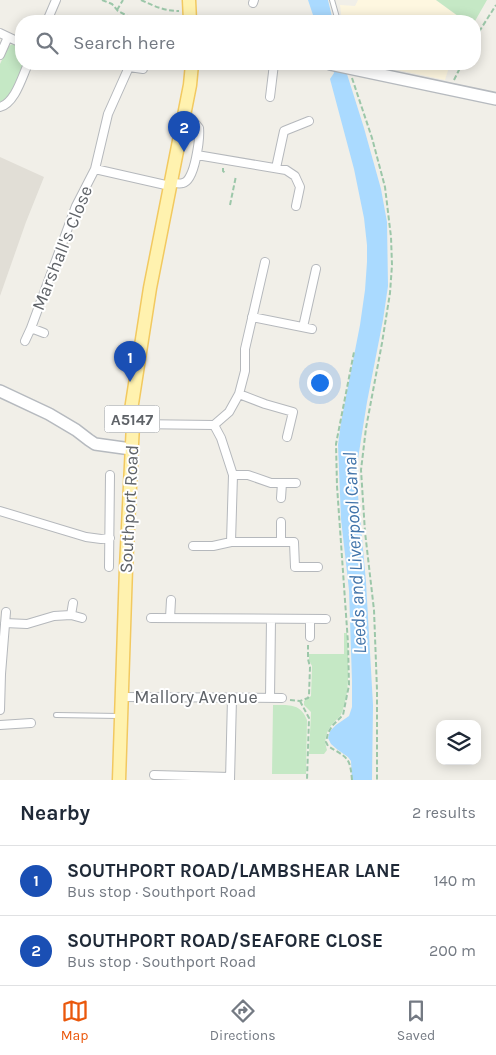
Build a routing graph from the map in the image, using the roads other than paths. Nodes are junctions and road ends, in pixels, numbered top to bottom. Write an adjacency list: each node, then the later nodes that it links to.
1 (56, 0): 4 (street)
2 (189, 0): 5 (main road)
3 (332, 0): 6 (lane)
4 (50, 15)
5 (190, 15)
6 (336, 15)
7 (0, 33): 8 (street)
8 (8, 37): 9 (street); 10 (street)
9 (15, 40)
10 (0, 55)
11 (25, 70): 18 (street)
12 (125, 70): 23 (street, Marshall's Close)
13 (191, 70): 19 (main road, Southport Road / A5147)
14 (273, 70): 16 (street)
15 (364, 70): 17 (street)
16 (270, 97)
17 (496, 99)
18 (0, 107)
19 (183, 121): 21 (street); 24 (main road, Southport Road / A5147)
20 (309, 121): 22 (street)
21 (197, 154): 22 (street); 24 (street)
22 (276, 168): 25 (street)
23 (95, 169): 24 (street, Marshall's Close); 30 (street, Marshall's Close)
24 (170, 184): 36 (main road, Southport Road / A5147)
25 (296, 206)
26 (265, 262): 28 (street)
27 (316, 269): 29 (street)
28 (252, 317): 29 (street); 35 (street)
29 (302, 327): 31 (street)
30 (30, 328): 32 (street, Marshall's Close); 33 (street, Marshall's Close)
31 (312, 329)
32 (44, 333)
33 (25, 341)
34 (0, 391): 39 (street)
35 (239, 394): 37 (street); 38 (street)
36 (133, 424): 37 (street); 39 (main road, Southport Road / A5147)
37 (214, 425): 41 (street)
38 (287, 437)
39 (131, 449): 66 (main road, Southport Road / A5147)
40 (110, 474): 47 (street)
41 (234, 474): 42 (street); 48 (street)
42 (282, 483): 43 (street); 44 (street)
43 (296, 484)
44 (281, 498)
45 (0, 511): 47 (street)
46 (282, 522): 49 (street)
47 (110, 538): 51 (street)
48 (231, 542): 49 (street); 50 (street)
49 (281, 542): 52 (street)
50 (193, 546)
51 (109, 567)
52 (318, 567)
53 (171, 600): 59 (street)
54 (73, 603): 56 (street)
55 (6, 612): 63 (street)
56 (72, 616): 57 (street); 63 (street)
57 (82, 618)
58 (151, 618): 59 (street)
59 (170, 618): 60 (street)
60 (271, 619): 61 (street); 68 (street, Mallory Avenue)
61 (310, 619): 62 (street); 64 (street)
62 (326, 619)
63 (5, 623): 65 (street)
64 (309, 638)
65 (0, 674): 70 (street)
66 (122, 697): 67 (street, Mallory Avenue); 72 (main road, Southport Road / A5147)
67 (232, 698): 68 (street, Mallory Avenue); 77 (street)
68 (270, 698): 69 (street, Mallory Avenue)
69 (284, 699)
70 (0, 710)
71 (56, 715): 72 (lane)
72 (121, 716): 78 (main road, Southport Road / A5147)
73 (31, 722): 74 (street)
74 (0, 724)
75 (154, 775): 76 (street)
76 (166, 778): 77 (street)
77 (230, 778)
78 (119, 780)

